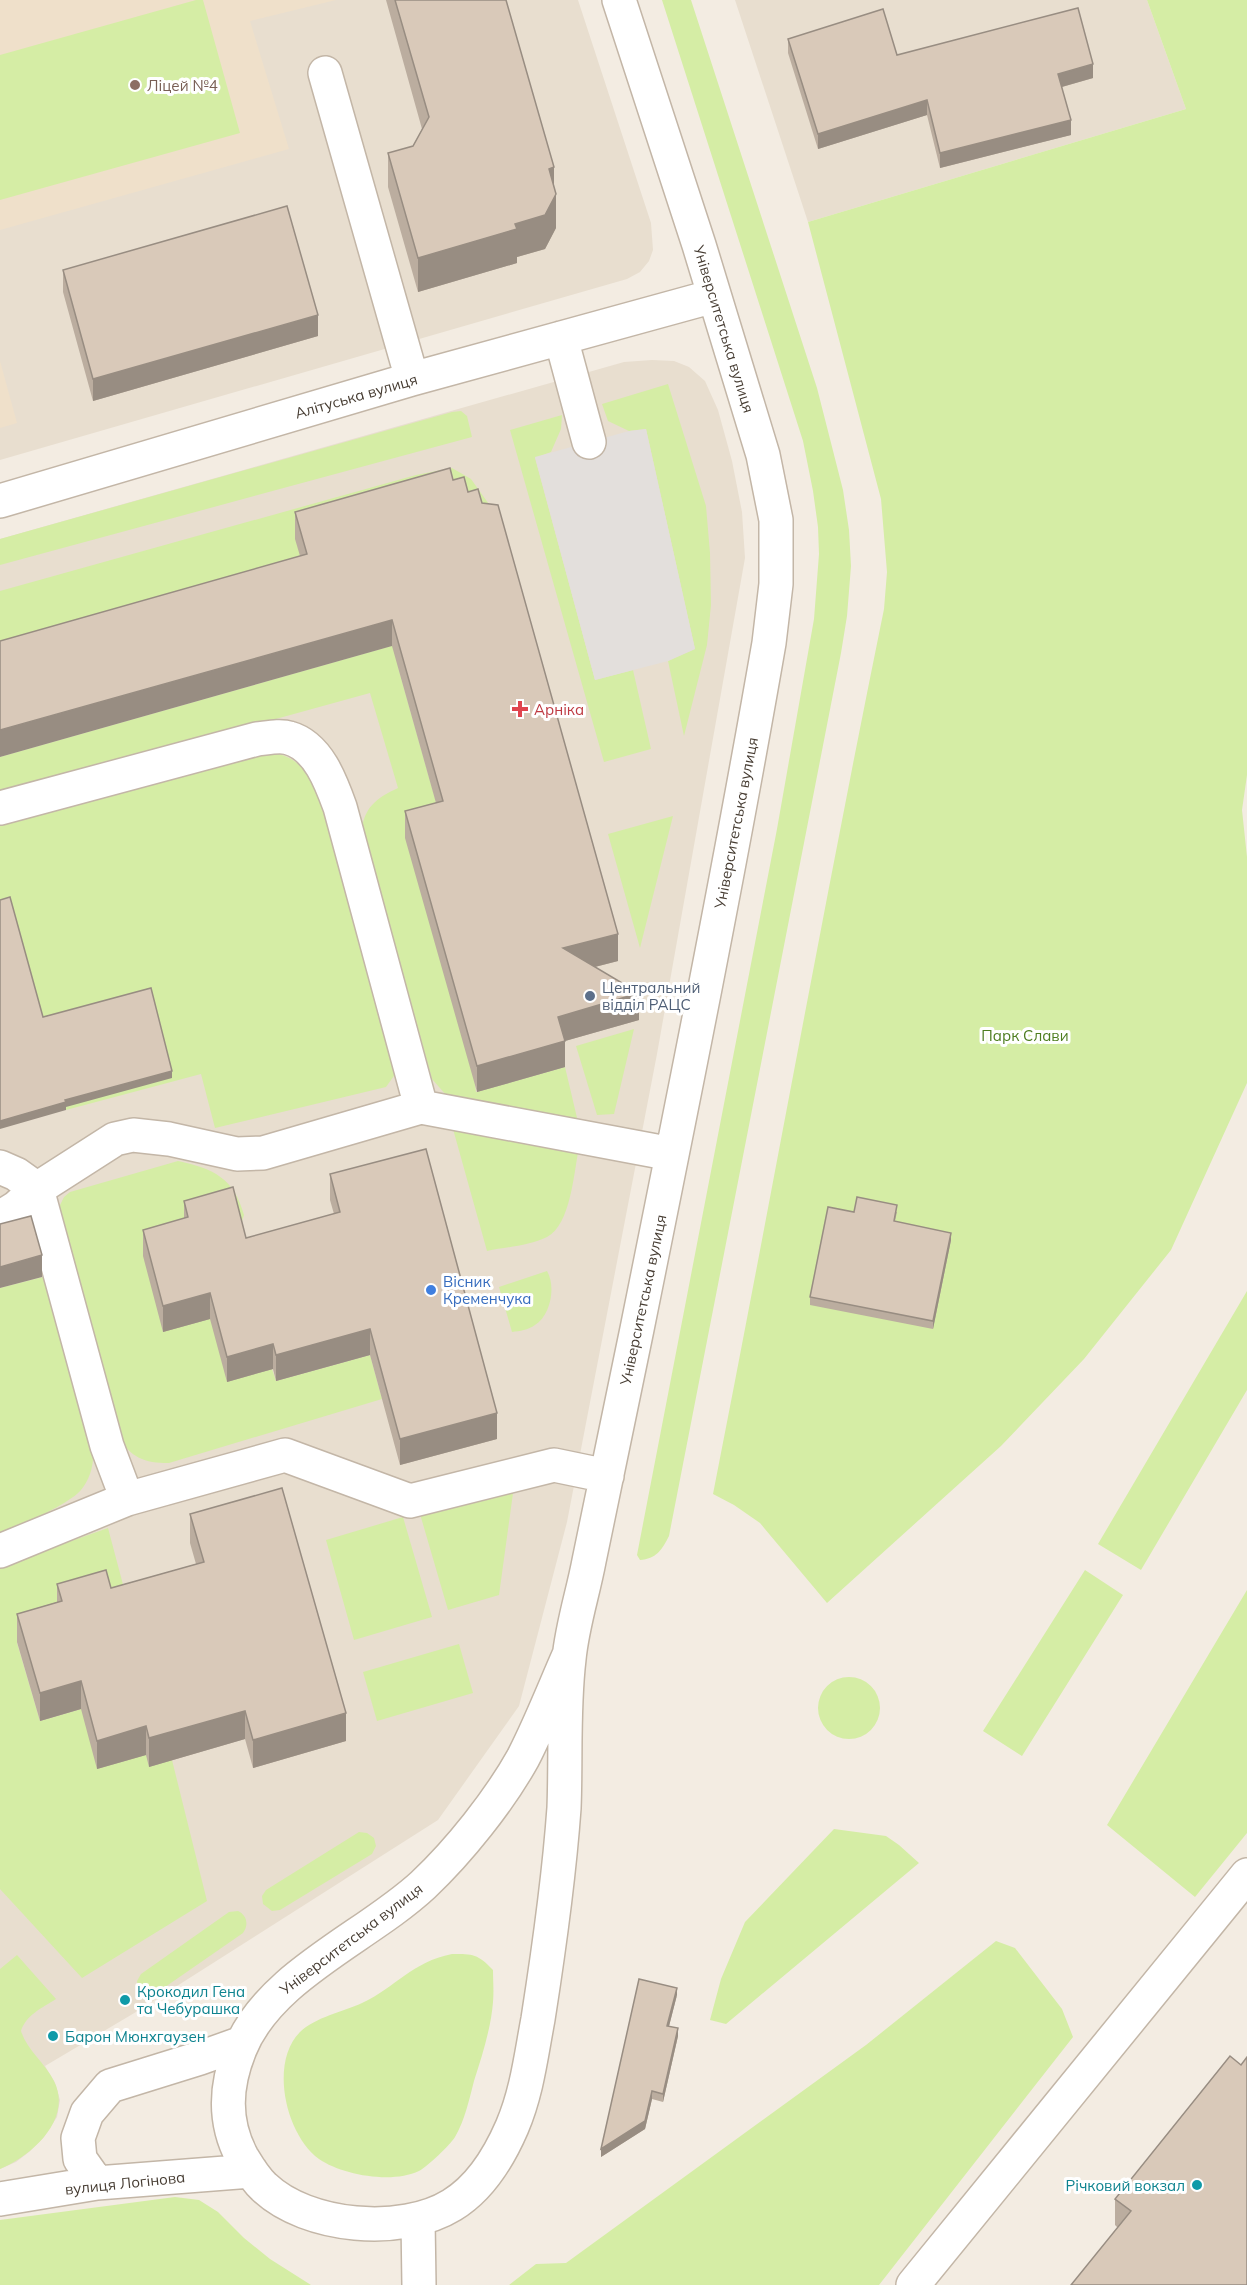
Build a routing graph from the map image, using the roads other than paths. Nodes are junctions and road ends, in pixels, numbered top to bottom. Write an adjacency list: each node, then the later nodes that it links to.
1 (619, 0): 3 (street, Університетська вулиця)
2 (325, 73): 5 (street)
3 (714, 296): 4 (street, Алітуська вулиця); 10 (street, Університетська вулиця)
4 (561, 338): 5 (street, Алітуська вулиця); 6 (street)
5 (412, 379): 7 (street, Алітуська вулиця)
6 (589, 442)
7 (0, 500)
8 (0, 808): 9 (street)
9 (421, 1107): 10 (street); 12 (street)
10 (672, 1154): 14 (street, Університетська вулиця)
11 (0, 1167): 12 (street)
12 (37, 1189): 13 (street); 15 (street)
13 (0, 1218)
14 (607, 1476): 15 (street); 17 (street, Університетська вулиця)
15 (127, 1499): 16 (street)
16 (0, 1551)
17 (569, 1655): 19 (street, Університетська вулиця); 23 (street, Університетська вулиця)
18 (1247, 1875): 25 (street)
19 (242, 2043): 20 (street, Університетська вулиця); 21 (street)
20 (251, 2171): 21 (street, вулиця Логінова); 23 (street, Університетська вулиця)
21 (97, 2183): 22 (street, вулиця Логінова)
22 (0, 2199)
23 (418, 2220): 24 (street)
24 (419, 2285)
25 (913, 2285)

